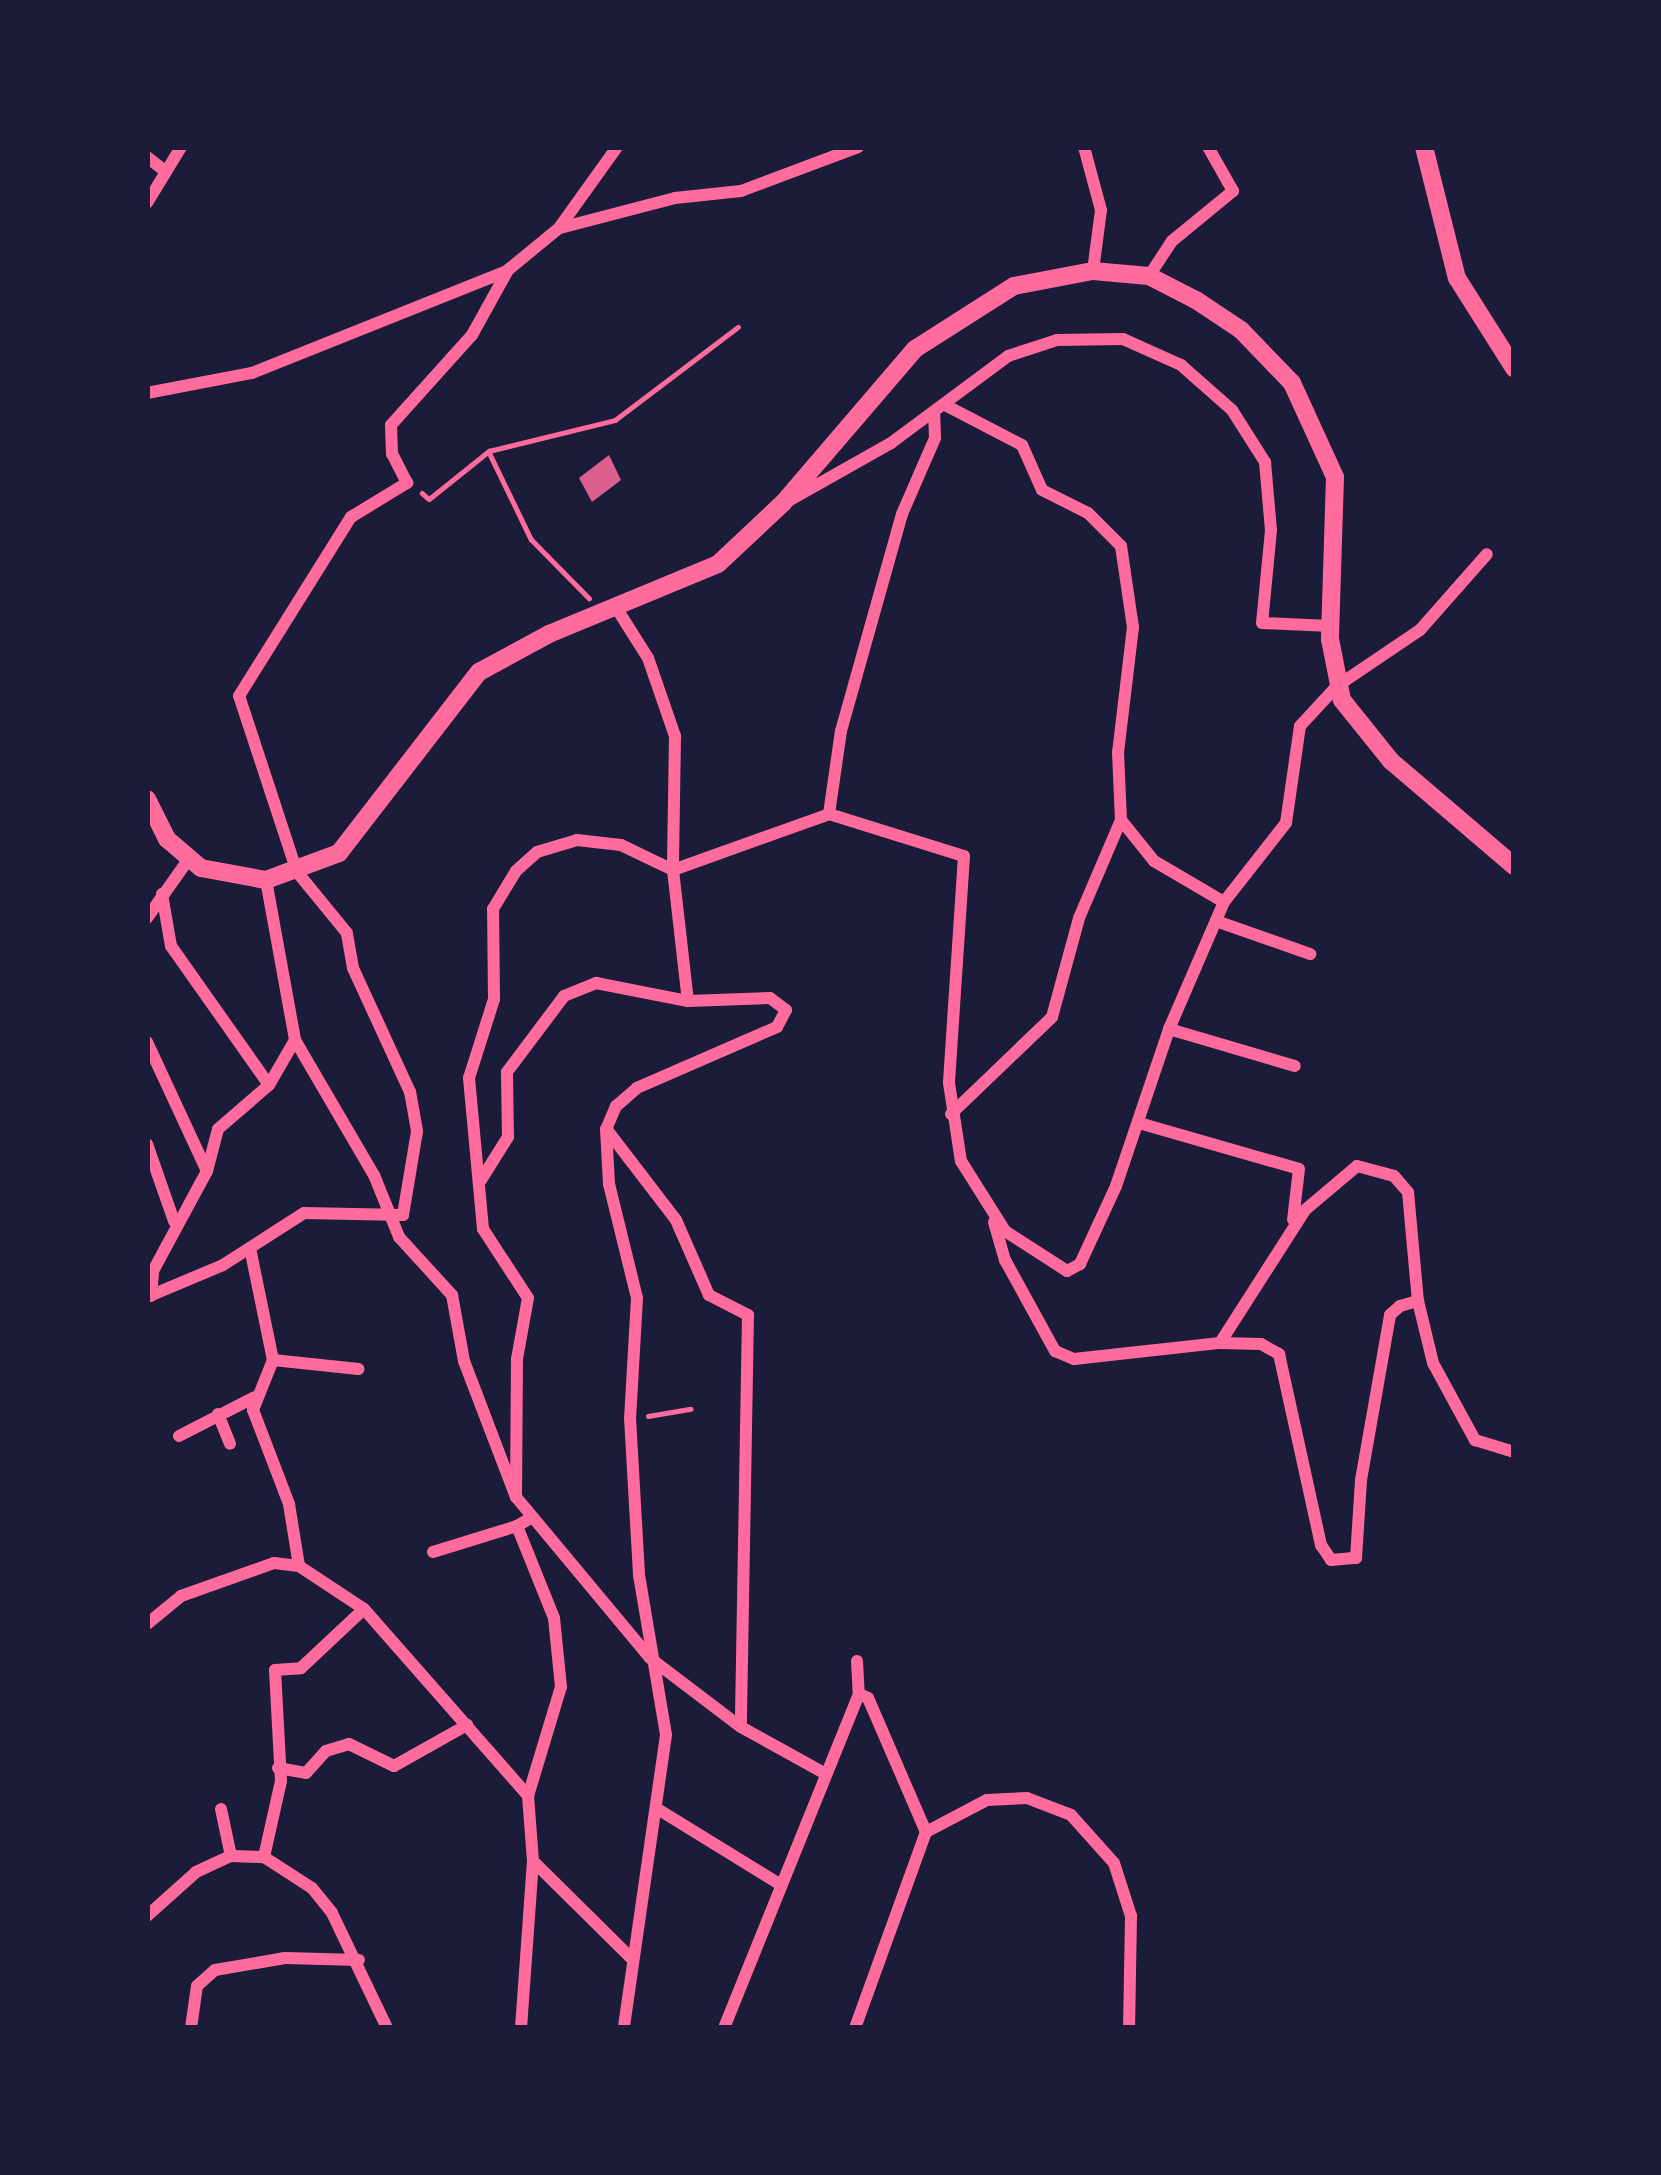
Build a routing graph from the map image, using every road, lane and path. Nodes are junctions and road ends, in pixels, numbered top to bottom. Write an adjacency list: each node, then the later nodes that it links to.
1 (181, 147): 8 (street)
2 (617, 147): 10 (street)
3 (858, 147): 10 (street)
4 (1084, 147): 12 (street)
5 (1208, 147): 13 (street)
6 (1424, 147): 15 (main road)
7 (147, 157): 8 (street)
8 (166, 172): 9 (street)
9 (147, 203)
10 (559, 228): 11 (street)
11 (508, 270): 16 (street); 19 (street)
12 (1093, 271): 13 (main road); 20 (main road)
13 (1149, 276): 23 (main road)
14 (738, 327): 18 (path)
15 (1514, 368)
16 (147, 393)
17 (939, 409): 20 (street); 23 (street); 26 (street); 27 (street)
18 (489, 451): 19 (path); 22 (path)
19 (407, 483): 31 (street)
20 (783, 503): 22 (main road)
21 (1487, 554): 24 (street)
22 (617, 609): 30 (street); 31 (main road)
23 (1330, 626): 24 (main road)
24 (1337, 686): 29 (main road); 34 (street)
25 (147, 799): 28 (main road)
26 (830, 814): 30 (street); 44 (street)
27 (1120, 820): 34 (street); 44 (street)
28 (188, 860): 32 (main road); 33 (street)
29 (1514, 866)
30 (673, 870): 38 (street); 49 (street)
31 (297, 872): 32 (main road); 51 (street)
32 (266, 880): 40 (street)
33 (162, 894): 35 (street); 43 (street)
34 (1224, 902): 36 (street)
35 (147, 918)
36 (1216, 921): 37 (street); 39 (street)
37 (1310, 954)
38 (688, 1001): 46 (street); 49 (street)
39 (1169, 1029): 42 (street); 45 (street)
40 (295, 1040): 43 (street); 51 (street)
41 (147, 1042): 48 (street)
42 (1295, 1066)
43 (269, 1084): 48 (street)
44 (951, 1114): 50 (street)
45 (1139, 1124): 50 (street); 53 (street)
46 (607, 1129): 63 (street); 78 (street)
47 (147, 1144): 52 (street)
48 (207, 1171): 52 (street)
49 (481, 1180): 67 (street)
50 (993, 1215): 57 (street)
51 (392, 1219): 54 (street); 67 (street)
52 (175, 1222): 55 (street)
53 (1289, 1236): 56 (street); 57 (street)
54 (250, 1248): 55 (street); 58 (street)
55 (149, 1297)
56 (1418, 1301): 57 (street); 66 (street)
57 (1220, 1343)
58 (273, 1360): 59 (street); 60 (street)
59 (359, 1369)
60 (255, 1396): 62 (street); 71 (street)
61 (690, 1409): 63 (path)
62 (218, 1414): 64 (street); 65 (street)
63 (630, 1418): 74 (street)
64 (179, 1436)
65 (230, 1444)
66 (1514, 1452)
67 (516, 1497): 68 (street)
68 (531, 1518): 69 (street); 74 (street)
69 (517, 1526): 70 (street); 81 (street)
70 (434, 1552)
71 (299, 1566): 72 (street); 73 (street)
72 (364, 1609): 77 (street); 79 (street)
73 (147, 1624)
74 (650, 1658): 78 (street); 82 (street)
75 (857, 1661): 76 (street)
76 (859, 1694): 80 (street); 84 (street)
77 (467, 1725): 79 (street); 81 (street)
78 (741, 1727): 80 (street)
79 (278, 1768): 86 (street)
80 (824, 1773): 88 (street)
81 (528, 1796): 87 (street)
82 (656, 1808): 88 (street); 90 (street)
83 (221, 1809): 85 (street)
84 (926, 1832): 92 (street); 98 (street)
85 (232, 1856): 86 (street); 89 (street)
86 (264, 1857): 91 (street)
87 (533, 1861): 90 (street); 95 (street)
88 (781, 1885): 97 (street)
89 (147, 1916)
90 (632, 1959): 96 (street)
91 (359, 1960): 93 (street); 94 (street)
92 (860, 2026)
93 (191, 2028)
94 (387, 2028)
95 (521, 2028)
96 (624, 2028)
97 (724, 2028)
98 (1129, 2028)

